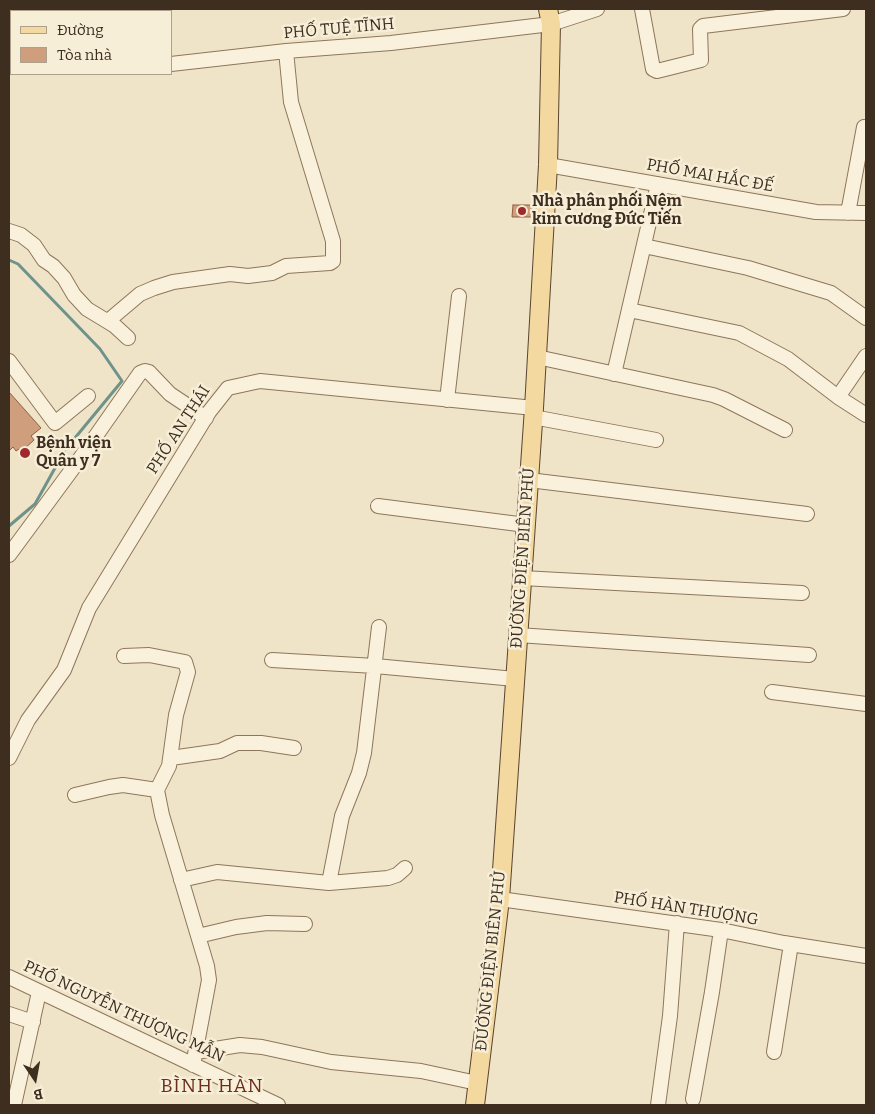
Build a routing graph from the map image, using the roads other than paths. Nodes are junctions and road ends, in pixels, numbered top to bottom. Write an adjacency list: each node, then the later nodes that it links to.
1 (597, 9): 4 (street, PHỐ TUỆ TĨNH)
2 (642, 9): 3 (street)
3 (843, 9)
4 (549, 16): 5 (street, PHỐ TUỆ TĨNH); 8 (main road, ĐƯỜNG ĐIỆN BIÊN PHỦ)
5 (286, 51): 6 (street, PHỐ TUỆ TĨNH); 16 (street)
6 (172, 64)
7 (864, 127): 10 (street)
8 (548, 165): 9 (street, PHỐ MAI HẮC ĐẾ); 19 (main road, ĐƯỜNG ĐIỆN BIÊN PHỦ)
9 (658, 184): 10 (street, PHỐ MAI HẮC ĐẾ); 12 (street)
10 (860, 214)
11 (9, 231): 16 (street)
12 (644, 246): 14 (street); 15 (street)
13 (459, 296): 24 (street)
14 (629, 310): 21 (street); 23 (street)
15 (866, 318)
16 (108, 321): 17 (street)
17 (128, 338)
18 (866, 356): 23 (street)
19 (537, 357): 21 (street); 25 (main road, ĐƯỜNG ĐIỆN BIÊN PHỦ)
20 (9, 361): 22 (street)
21 (614, 374): 28 (street)
22 (88, 396)
23 (838, 397): 26 (street)
24 (447, 400): 25 (street, PHỐ AN THÁI); 27 (street, PHỐ AN THÁI)
25 (533, 413): 29 (street, PHỐ AN THÁI); 30 (main road, ĐƯỜNG ĐIỆN BIÊN PHỦ)
26 (866, 415)
27 (206, 418): 34 (street); 47 (street, PHỐ AN THÁI)
28 (784, 430)
29 (656, 440)
30 (529, 480): 32 (street); 33 (main road, ĐƯỜNG ĐIỆN BIÊN PHỦ)
31 (378, 506): 33 (street)
32 (807, 514)
33 (526, 525): 35 (main road, ĐƯỜNG ĐIỆN BIÊN PHỦ)
34 (9, 555)
35 (522, 578): 36 (street); 38 (main road, ĐƯỜNG ĐIỆN BIÊN PHỦ)
36 (802, 593)
37 (379, 627): 42 (street)
38 (518, 634): 39 (street); 43 (main road, ĐƯỜNG ĐIỆN BIÊN PHỦ)
39 (809, 655)
40 (124, 656): 48 (street)
41 (272, 660): 42 (street)
42 (375, 666): 43 (street); 53 (street)
43 (515, 679): 54 (main road, ĐƯỜNG ĐIỆN BIÊN PHỦ)
44 (772, 692): 45 (street)
45 (866, 704)
46 (294, 748): 48 (street)
47 (9, 758)
48 (171, 758): 49 (street)
49 (157, 790): 50 (street); 52 (street)
50 (76, 795)
51 (405, 868): 53 (street)
52 (181, 880): 53 (street); 58 (street)
53 (329, 883)
54 (500, 900): 56 (street, PHỐ HÀN THƯỢNG); 67 (main road, ĐƯỜNG ĐIỆN BIÊN PHỦ)
55 (305, 924): 58 (street)
56 (677, 924): 57 (street, PHỐ HÀN THƯỢNG); 72 (street)
57 (721, 930): 59 (street, PHỐ HÀN THƯỢNG); 68 (street)
58 (198, 936): 66 (street)
59 (791, 944): 60 (street, PHỐ HÀN THƯỢNG); 65 (street)
60 (866, 956)
61 (9, 977): 62 (street, PHỐ NGUYỄN THƯỢNG MẪN)
62 (39, 992): 64 (street); 66 (street, PHỐ NGUYỄN THƯỢNG MẪN)
63 (9, 1014): 64 (street)
64 (32, 1022): 69 (street)
65 (774, 1052)
66 (195, 1058): 67 (street); 70 (street, PHỐ NGUYỄN THƯỢNG MẪN)
67 (477, 1083): 71 (main road, ĐƯỜNG ĐIỆN BIÊN PHỦ)
68 (693, 1099)
69 (14, 1105)
70 (278, 1105)
71 (475, 1105)
72 (658, 1105)

